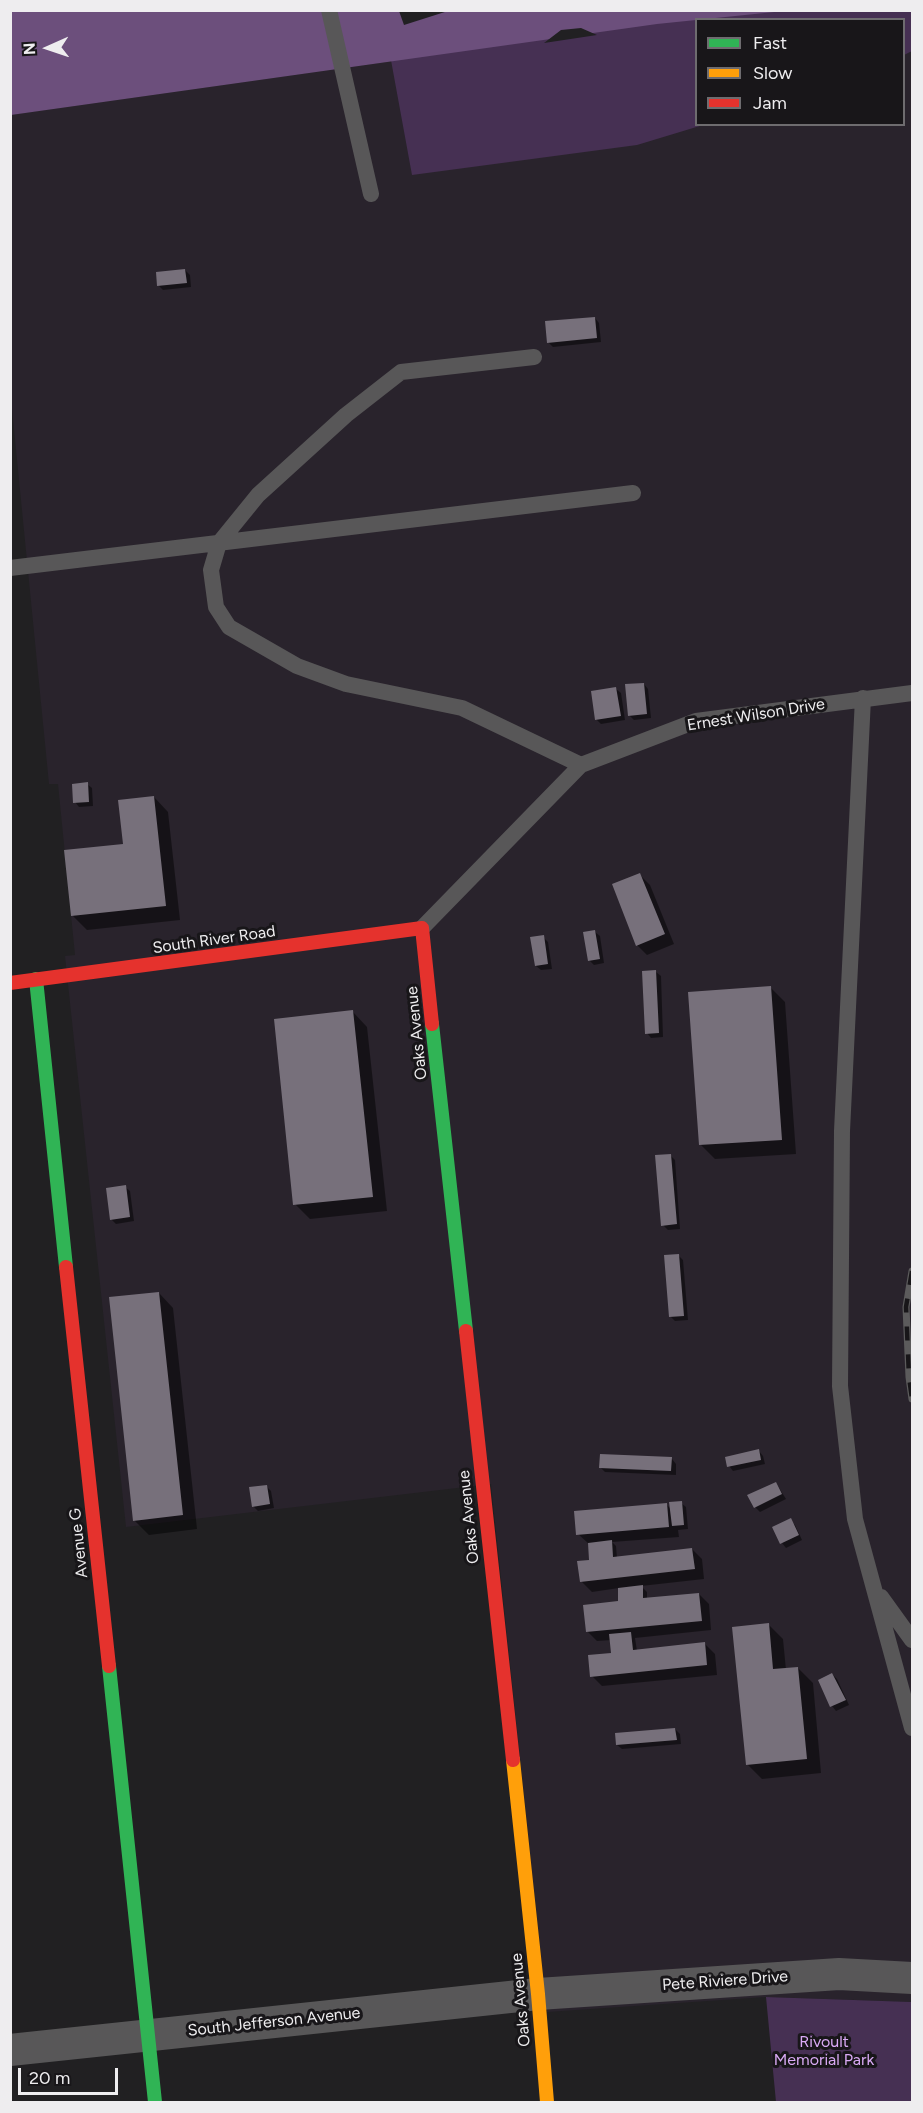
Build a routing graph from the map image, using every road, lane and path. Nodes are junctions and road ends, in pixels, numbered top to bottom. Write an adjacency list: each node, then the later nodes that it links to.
1 (329, 10): 2 (lane)
2 (371, 194)
3 (534, 357): 5 (lane)
4 (633, 493): 5 (lane)
5 (219, 543): 6 (lane); 9 (lane)
6 (10, 568)
7 (912, 693): 8 (lane, Ernest Wilson Drive)
8 (863, 698): 9 (lane, Ernest Wilson Drive); 13 (lane)
9 (581, 765): 10 (lane, Ernest Wilson Drive)
10 (422, 928): 11 (street, South River Road); 17 (street, Oaks Avenue)
11 (36, 979): 12 (street, South River Road); 18 (street, Avenue G)
12 (10, 982)
13 (874, 1587): 14 (lane); 15 (lane)
14 (912, 1640)
15 (912, 1728)
16 (912, 1978): 17 (street, Pete Riviere Drive)
17 (538, 1994): 18 (street, South Jefferson Avenue); 21 (street, Oaks Avenue)
18 (148, 2035): 19 (street, South Jefferson Avenue); 20 (street, Avenue G)
19 (10, 2050)
20 (155, 2103)
21 (547, 2103)

